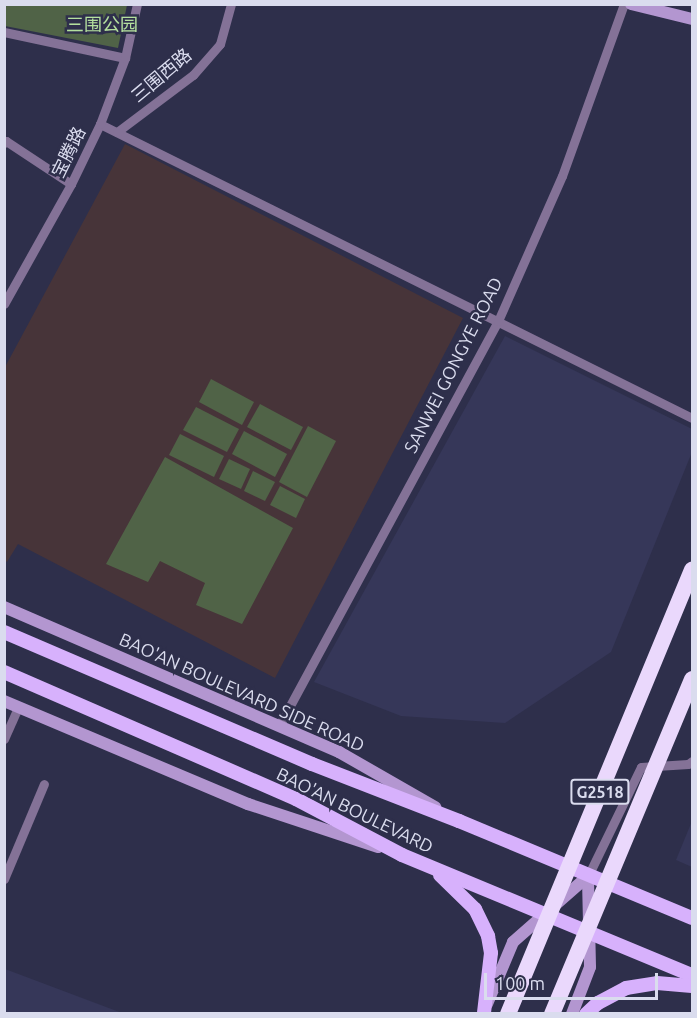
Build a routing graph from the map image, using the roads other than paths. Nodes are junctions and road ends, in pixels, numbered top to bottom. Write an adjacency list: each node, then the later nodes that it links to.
1 (137, 4): 7 (street, 宝腾路)
2 (231, 4): 9 (street, 三围西路)
3 (624, 4): 13 (street, SANWEI GONGYE ROAD)
4 (631, 4): 5 (main road)
5 (693, 19)
6 (4, 32): 7 (street)
7 (125, 58): 8 (street, 宝腾路)
8 (100, 124): 9 (street); 11 (street, 宝腾路)
9 (117, 132): 13 (street)
10 (4, 144): 11 (street)
11 (71, 184): 12 (street, 宝腾路)
12 (4, 304)
13 (498, 321): 14 (street); 22 (street, SANWEI GONGYE ROAD)
14 (693, 418)
15 (693, 570): 37 (highway, G2518, bridge)
16 (4, 607): 22 (main road, BAO'AN BOULEVARD SIDE ROAD)
17 (4, 632): 26 (main road, BAO'AN BOULEVARD)
18 (4, 672): 27 (main road, BAO'AN BOULEVARD)
19 (693, 679): 38 (highway, G2518, bridge)
20 (4, 701): 21 (main road)
21 (18, 707): 23 (street); 27 (main road)
22 (279, 726): 26 (main road, BAO'AN BOULEVARD SIDE ROAD)
23 (4, 739)
24 (693, 761): 29 (street)
25 (44, 784): 30 (street)
26 (459, 821): 29 (main road, BAO'AN BOULEVARD)
27 (402, 855): 28 (main road, BAO'AN BOULEVARD)
28 (432, 868): 31 (main road, BAO'AN BOULEVARD); 36 (main road)
29 (588, 876): 31 (main road); 32 (main road, BAO'AN BOULEVARD); 33 (main road)
30 (4, 879)
31 (544, 915): 33 (main road, BAO'AN BOULEVARD); 36 (main road)
32 (693, 918)
33 (589, 933): 34 (main road, BAO'AN BOULEVARD); 39 (main road)
34 (693, 975)
35 (693, 986): 40 (main road)
36 (483, 1013)
37 (508, 1014)
38 (552, 1014)
39 (572, 1014)
40 (586, 1014)

